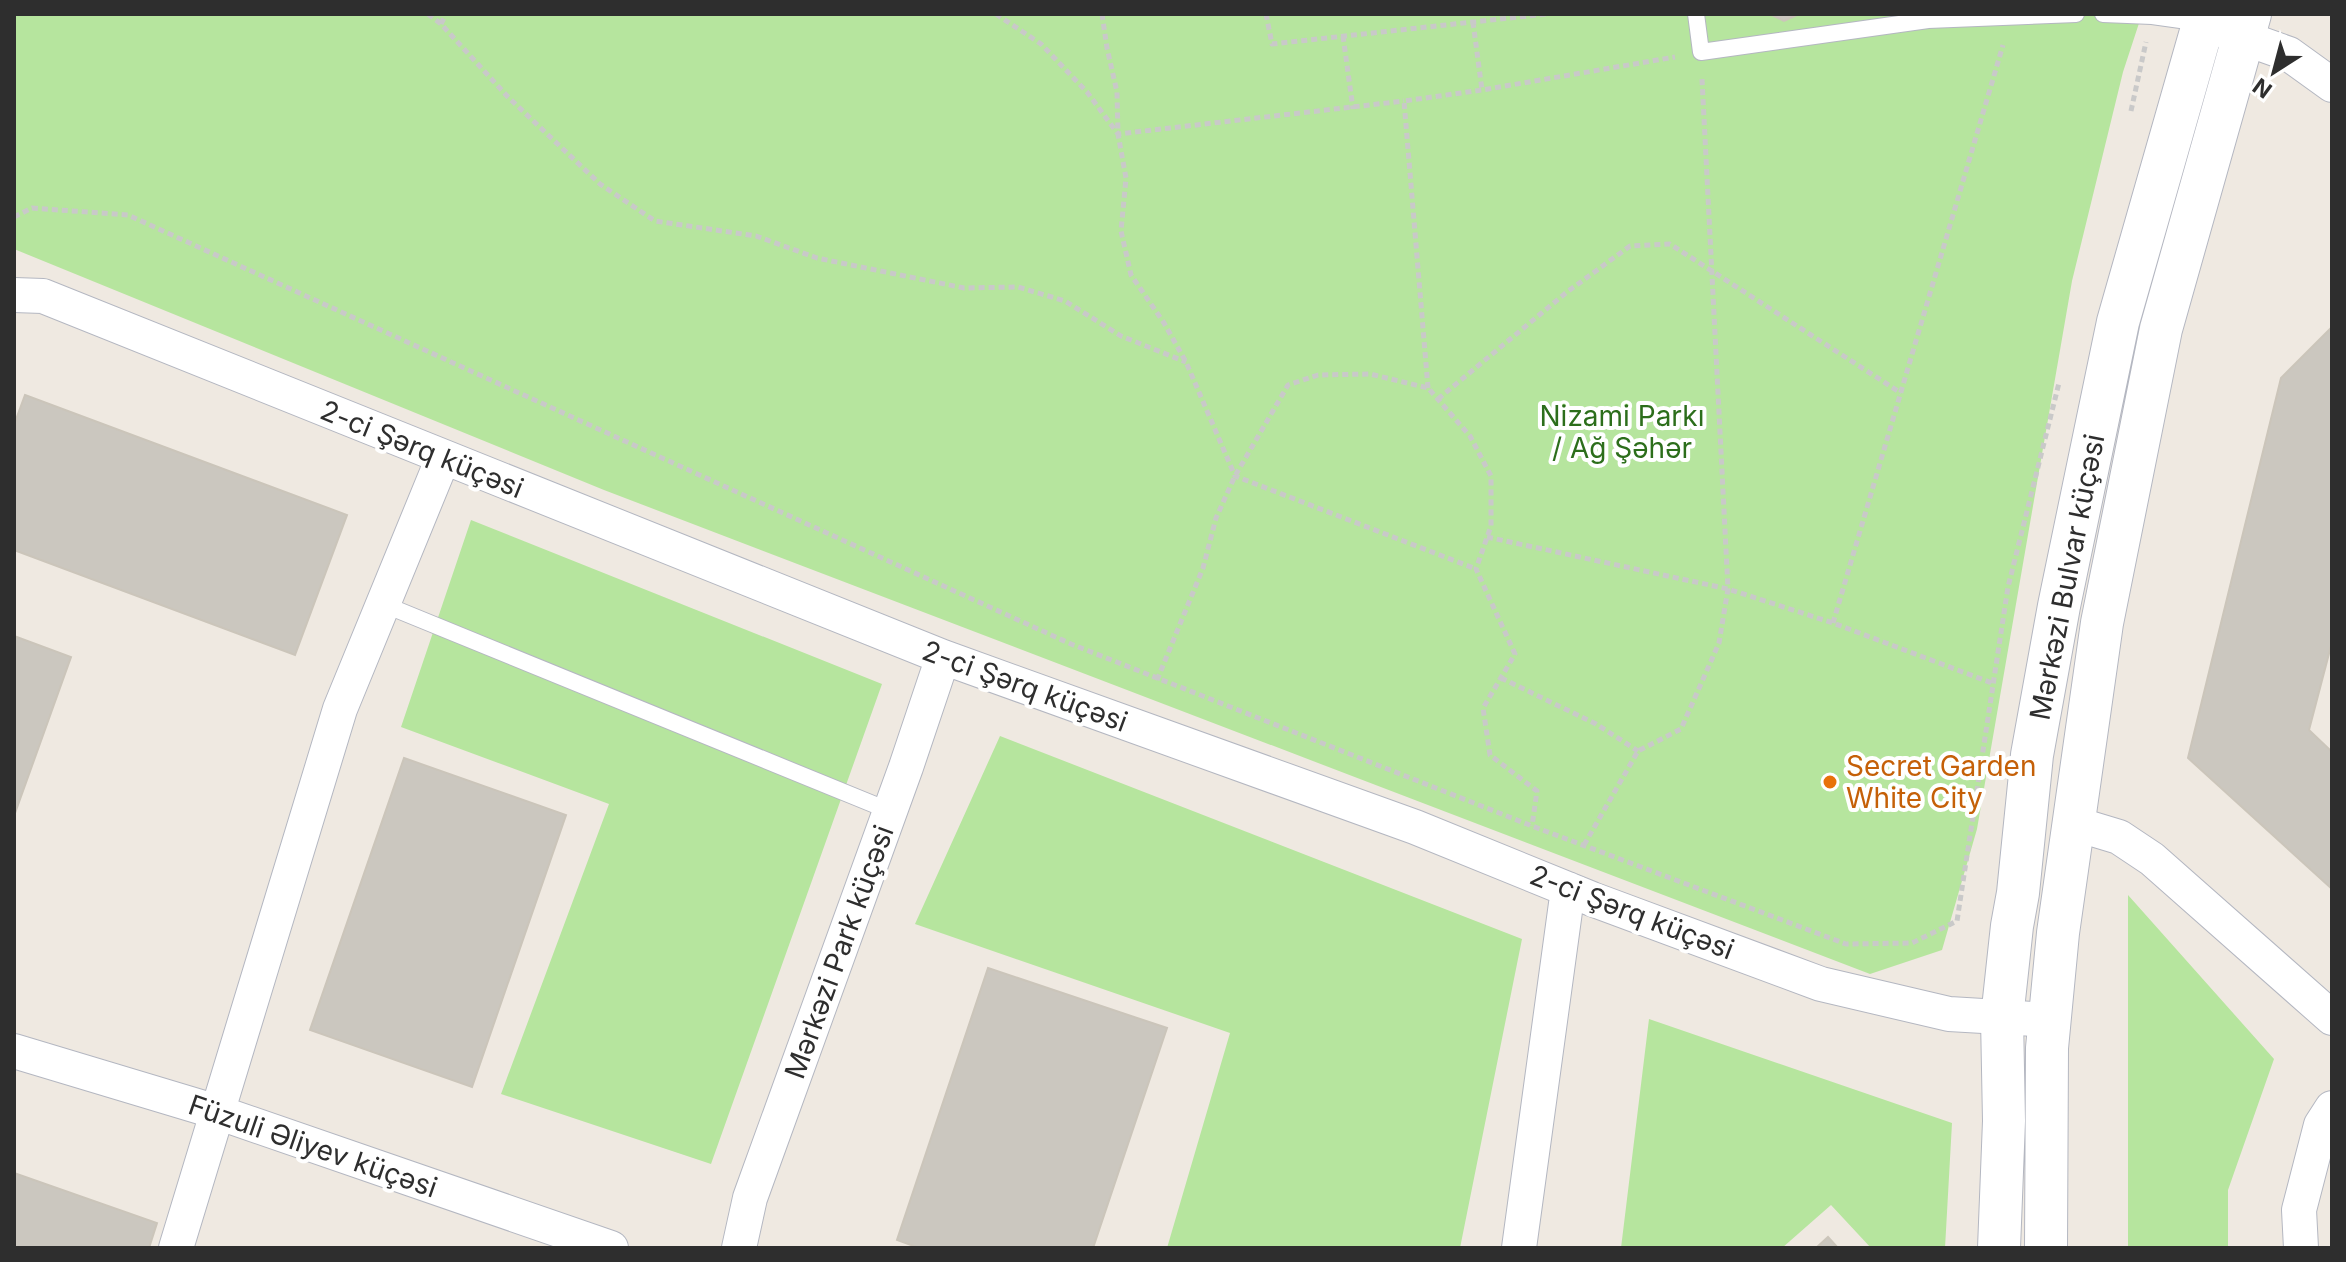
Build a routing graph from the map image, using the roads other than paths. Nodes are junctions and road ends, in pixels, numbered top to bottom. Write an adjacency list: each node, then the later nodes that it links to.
1 (1696, 14): 2 (lane)
2 (2076, 14)
3 (2103, 14): 4 (lane)
4 (2204, 19): 5 (street); 14 (street, Mərkəzi Bulvar küçəsi)
5 (2246, 25): 6 (street); 12 (street, Mərkəzi Bulvar küçəsi)
6 (2332, 85)
7 (15, 295): 8 (street, 2-ci Şərq küçəsi)
8 (443, 458): 9 (street); 10 (street, 2-ci Şərq küçəsi)
9 (383, 604): 11 (lane); 19 (street)
10 (943, 657): 11 (street, Mərkəzi Park küçəsi); 13 (street, 2-ci Şərq küçəsi)
11 (890, 811): 22 (street, Mərkəzi Park küçəsi)
12 (2076, 824): 15 (street); 16 (street, Mərkəzi Bulvar küçəsi)
13 (1568, 889): 14 (street, 2-ci Şərq küçəsi); 23 (street)
14 (2002, 1018): 16 (street, 2-ci Şərq küçəsi); 24 (street, Mərkəzi Bulvar küçəsi)
15 (2332, 1018)
16 (2050, 1020): 25 (street, Mərkəzi Bulvar küçəsi)
17 (14, 1051): 19 (street, Füzuli Əliyev küçəsi)
18 (2332, 1108): 26 (street)
19 (217, 1112): 20 (street); 21 (street, Füzuli Əliyev küçəsi)
20 (176, 1248)
21 (611, 1248)
22 (739, 1248)
23 (1519, 1248)
24 (1999, 1248)
25 (2046, 1248)
26 (2301, 1248)

